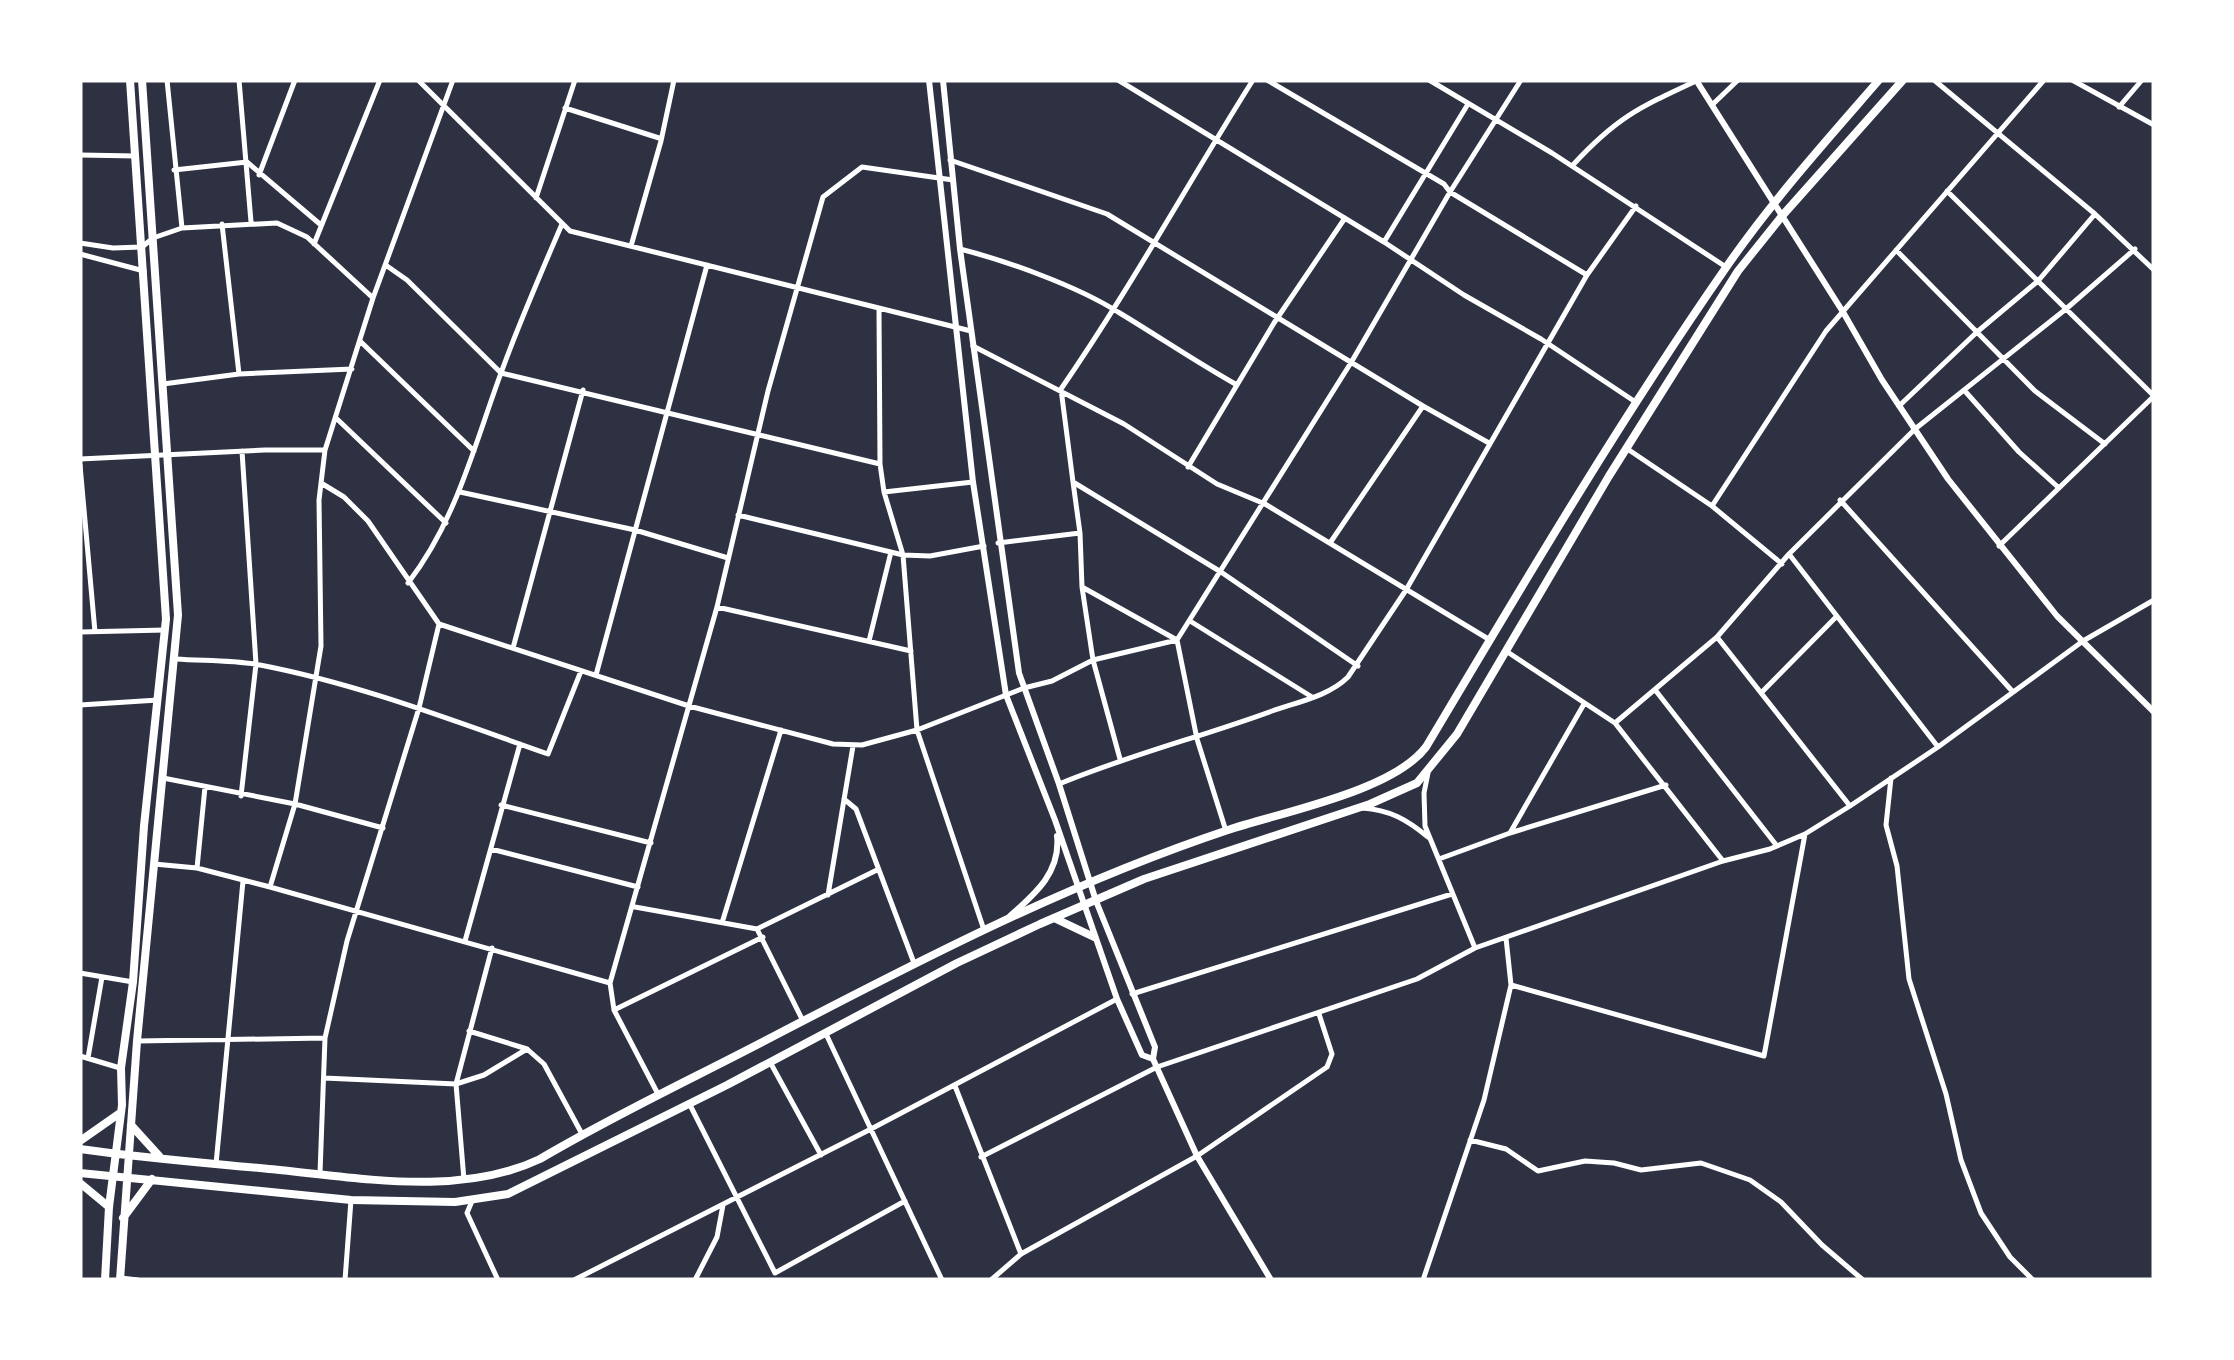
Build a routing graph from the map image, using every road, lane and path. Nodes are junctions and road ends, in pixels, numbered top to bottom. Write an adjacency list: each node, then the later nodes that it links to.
1 (130, 80): 37 (main road)
2 (142, 80): 59 (main road)
3 (166, 80): 41 (street)
4 (239, 80): 39 (street)
5 (295, 80): 43 (street)
6 (380, 80): 57 (street)
7 (418, 80): 28 (street)
8 (575, 80): 30 (street)
9 (674, 80): 34 (street)
10 (929, 80): 44 (street)
11 (943, 80): 38 (street)
12 (1118, 80): 35 (street)
13 (1253, 80): 35 (street)
14 (1267, 80): 42 (street)
15 (1429, 80): 26 (street)
16 (1521, 80): 31 (street)
17 (1738, 80): 27 (street)
18 (1879, 80): 49 (main road)
19 (1903, 80): 52 (main road)
20 (1934, 80): 33 (street)
21 (2044, 80): 33 (street)
22 (2072, 80): 29 (street)
23 (2142, 80): 29 (street)
24 (1696, 81): 27 (street); 40 (street)
25 (450, 82): 28 (street)
26 (1468, 104): 31 (street); 42 (street)
27 (1712, 105): 49 (street)
28 (443, 106): 48 (street); 72 (street)
29 (2119, 107): 32 (street)
30 (565, 108): 34 (street); 48 (street)
31 (1495, 120): 40 (street); 46 (street)
32 (2154, 125)
33 (1996, 135): 47 (street); 51 (street)
34 (660, 138): 65 (street)
35 (1216, 138): 53 (street); 60 (street)
36 (80, 156): 37 (street)
37 (136, 156): 64 (main road)
38 (950, 160): 45 (street); 60 (street)
39 (247, 162): 41 (street); 43 (street); 54 (street)
40 (1572, 166): 50 (street)
41 (174, 170): 58 (street)
42 (1425, 174): 46 (street); 61 (street)
43 (259, 175): 57 (street)
44 (941, 178): 45 (street); 78 (street); 85 (street)
45 (952, 180): 66 (street)
46 (1450, 192): 70 (street); 76 (street)
47 (1947, 192): 67 (street); 77 (street)
48 (536, 198): 56 (street)
49 (1774, 204): 52 (street); 73 (main road)
50 (1636, 206): 73 (street); 76 (street)
51 (2096, 214): 68 (street); 77 (street)
52 (1782, 216): 83 (street); 111 (main road)
53 (1345, 218): 61 (street); 84 (street)
54 (251, 222): 55 (street); 63 (street)
55 (222, 224): 58 (street); 95 (street)
56 (563, 224): 65 (street); 94 (street)
57 (322, 225): 63 (street)
58 (182, 228): 59 (street)
59 (153, 238): 64 (street); 96 (main road)
60 (1153, 241): 82 (street); 84 (street)
61 (1384, 242): 70 (street)
62 (80, 243): 64 (street)
63 (314, 244): 79 (street)
64 (142, 246): 75 (main road)
65 (631, 246): 71 (street)
66 (960, 249): 82 (street); 86 (street)
67 (1896, 250): 83 (street); 87 (street)
68 (2135, 250): 74 (street); 80 (street)
69 (80, 254): 75 (street)
70 (1411, 260): 89 (street); 92 (street)
71 (707, 265): 78 (street); 105 (street)
72 (387, 266): 79 (street); 94 (street)
73 (1726, 267): 102 (main road)
74 (2154, 270)
75 (144, 271): 115 (main road)
76 (1587, 276): 89 (street)
77 (2038, 281): 80 (street); 87 (street)
78 (798, 289): 81 (street); 108 (street)
79 (373, 298): 88 (street)
80 (2066, 309): 91 (street); 101 (street)
81 (879, 310): 85 (street); 118 (street)
82 (1116, 310): 97 (street); 98 (street)
83 (1843, 312): 104 (street); 128 (street)
84 (1278, 318): 92 (street); 97 (street)
85 (958, 328): 86 (street); 120 (street)
86 (971, 331): 90 (street)
87 (1977, 332): 91 (street); 104 (street)
88 (360, 340): 93 (street); 114 (street)
89 (1547, 344): 102 (street); 109 (street)
90 (973, 346): 98 (street); 134 (street)
91 (2004, 358): 100 (street); 110 (street)
92 (1352, 361): 103 (street); 127 (street)
93 (352, 369): 95 (street); 106 (street)
94 (501, 373): 99 (street); 114 (street)
95 (239, 374): 96 (street)
96 (163, 384): 116 (main road)
97 (1237, 385): 119 (street)
98 (1061, 389): 119 (street); 121 (street)
99 (582, 390): 105 (street); 129 (street)
100 (1964, 390): 107 (street); 123 (street)
101 (2154, 396): 110 (street)
102 (1637, 404): 157 (main road)
103 (1423, 406): 109 (street); 135 (street)
104 (1900, 406): 107 (street)
105 (668, 412): 108 (street); 132 (street)
106 (335, 417): 112 (street); 131 (street)
107 (1915, 430): 126 (street); 137 (street)
108 (758, 434): 118 (street); 130 (street)
109 (1490, 443): 146 (street)
110 (2105, 444): 123 (street)
111 (1626, 448): 128 (street); 162 (main road)
112 (325, 450): 113 (street); 122 (street)
113 (242, 451): 116 (street); 165 (street)
114 (474, 451): 124 (street)
115 (156, 456): 116 (street); 117 (street); 152 (main road)
116 (168, 456): 163 (main road)
117 (80, 462): 154 (street)
118 (880, 464): 125 (street)
119 (1188, 467): 127 (street)
120 (973, 482): 125 (street); 136 (street)
121 (1072, 482): 133 (street); 143 (street)
122 (321, 483): 144 (street); 169 (street)
123 (2059, 488): 137 (street)
124 (460, 492): 129 (street); 131 (street)
125 (884, 492): 140 (street)
126 (1840, 500): 139 (street); 173 (street)
127 (1264, 504): 135 (street); 143 (street)
128 (1712, 506): 142 (street)
129 (552, 510): 132 (street); 160 (street)
130 (738, 516): 138 (street); 141 (street)
131 (446, 523): 144 (street)
132 (635, 530): 141 (street); 168 (street)
133 (1080, 533): 134 (street); 145 (street)
134 (998, 543): 170 (street)
135 (1330, 544): 146 (street)
136 (984, 546): 140 (street); 174 (street)
137 (1999, 546): 159 (street)
138 (892, 552): 140 (street); 158 (street)
139 (1789, 554): 142 (street); 149 (street)
140 (903, 555): 161 (street)
141 (728, 558): 148 (street)
142 (1782, 564): 155 (street)
143 (1221, 572): 150 (street); 166 (street)
144 (408, 583): 151 (street)
145 (1082, 587): 156 (street); 164 (street)
146 (1406, 590): 157 (street); 166 (street)
147 (2154, 600): 159 (street)
148 (717, 607): 158 (street); 179 (street)
149 (1837, 616): 172 (street); 188 (street)
150 (1190, 621): 156 (street); 175 (street)
151 (439, 624): 160 (street); 180 (street)
152 (165, 630): 154 (street); 176 (main road)
153 (80, 632): 154 (street)
154 (94, 632)
155 (1717, 637): 171 (street); 172 (street)
156 (1177, 640): 164 (street); 185 (street)
157 (1490, 640): 204 (main road)
158 (869, 641): 161 (street)
159 (2084, 641): 173 (street); 181 (street)
160 (512, 650): 167 (street)
161 (911, 650): 184 (street)
162 (1506, 651): 177 (street); 190 (main road)
163 (175, 658): 165 (street); 191 (main road)
164 (1093, 660): 170 (street); 189 (street)
165 (256, 664): 169 (street); 196 (street)
166 (1358, 666): 175 (street)
167 (581, 670): 168 (street); 186 (street)
168 (596, 675): 179 (street)
169 (315, 678): 180 (street); 198 (street)
170 (1024, 688): 174 (street); 193 (street)
171 (1656, 690): 182 (street); 209 (street)
172 (1761, 692): 200 (street)
173 (2014, 692): 188 (street)
174 (1006, 695): 184 (street); 202 (street)
175 (1312, 697): 185 (street)
176 (158, 700): 178 (street); 241 (main road)
177 (1584, 704): 182 (street); 205 (street)
178 (80, 706)
179 (689, 706): 183 (street); 208 (street)
180 (419, 708): 186 (street); 203 (street)
181 (2154, 712)
182 (1615, 722): 194 (street)
183 (781, 730): 187 (street); 229 (street)
184 (917, 730): 187 (street); 231 (street)
185 (1197, 738): 189 (street); 204 (street)
186 (520, 744): 199 (street)
187 (853, 746): 197 (street)
188 (1938, 747): 192 (street)
189 (1120, 759): 193 (street)
190 (1428, 773): 201 (main road); 207 (street)
191 (163, 778): 195 (street); 213 (main road)
192 (1891, 778): 200 (street); 307 (street)
193 (1060, 784): 217 (street)
194 (1666, 785): 205 (street); 212 (street)
195 (206, 786): 196 (street); 214 (street)
196 (241, 796): 198 (street)
197 (844, 799): 215 (street); 221 (street)
198 (295, 804): 203 (street); 219 (street)
199 (501, 805): 208 (street); 210 (street)
200 (1850, 806): 206 (street)
201 (1358, 807): 207 (street); 223 (main road)
202 (1055, 820): 218 (street); 228 (street)
203 (383, 828): 226 (street)
204 (1226, 831): 217 (main road)
205 (1510, 833): 211 (street)
206 (1806, 834): 209 (street); 243 (street)
207 (1430, 839): 211 (street)
208 (651, 843): 220 (street)
209 (1776, 846): 212 (street)
210 (491, 849): 220 (street); 235 (street)
211 (1439, 859): 222 (street)
212 (1723, 861): 234 (street)
213 (154, 864): 214 (street); 253 (main road)
214 (197, 868): 216 (street)
215 (878, 870): 221 (street); 238 (street)
216 (244, 881): 219 (street); 251 (street)
217 (1090, 882): 218 (main road); 223 (street)
218 (1078, 887): 225 (street); 228 (main road)
219 (270, 888): 226 (street)
220 (639, 888): 224 (street)
221 (828, 894): 230 (street)
222 (1452, 894): 237 (street); 244 (street)
223 (1096, 901): 225 (main road); 244 (street)
224 (634, 907): 229 (street); 242 (street)
225 (1084, 907): 227 (main road); 232 (street)
226 (356, 910): 235 (street); 252 (street)
227 (1054, 918): 232 (main road); 250 (main road)
228 (1005, 920): 231 (main road)
229 (722, 924): 230 (street)
230 (757, 929): 233 (street)
231 (984, 930): 238 (main road)
232 (1094, 937): 245 (street)
233 (763, 938): 246 (street); 248 (street)
234 (1506, 938): 237 (street); 243 (street)
235 (466, 941): 236 (street)
236 (492, 948): 242 (street); 249 (street)
237 (1475, 948): 247 (street)
238 (914, 963): 248 (main road)
239 (80, 972): 240 (street)
240 (102, 977): 241 (street); 256 (street)
241 (133, 982): 259 (main road)
242 (610, 983): 246 (street)
243 (1511, 985): 269 (street)
244 (1132, 994): 258 (street)
245 (1117, 999): 258 (street); 262 (street)
246 (614, 1010): 263 (street)
247 (1319, 1014): 258 (street); 274 (street)
248 (803, 1021): 263 (main road)
249 (469, 1031): 254 (street); 261 (street)
250 (825, 1033): 257 (main road); 267 (street)
251 (229, 1038): 252 (street); 253 (street); 277 (street)
252 (325, 1038): 260 (street)
253 (137, 1041): 266 (main road)
254 (527, 1050): 261 (street); 268 (street)
255 (80, 1056): 256 (street)
256 (88, 1058): 259 (street)
257 (770, 1062): 264 (main road); 273 (street)
258 (1155, 1063): 274 (street); 276 (street)
259 (121, 1068): 265 (main road)
260 (324, 1078): 261 (street); 279 (street)
261 (456, 1084): 283 (street)
262 (955, 1086): 267 (street); 276 (street)
263 (658, 1096): 268 (main road)
264 (689, 1103): 285 (street); 287 (main road)
265 (120, 1113): 270 (main road); 271 (main road)
266 (132, 1125): 272 (main road); 275 (main road)
267 (871, 1129): 273 (street); 288 (street)
268 (582, 1134): 283 (main road)
269 (1470, 1140): 305 (street); 306 (street)
270 (80, 1145): 271 (main road)
271 (116, 1154): 272 (main road); 280 (main road)
272 (128, 1154): 275 (main road); 281 (main road)
273 (821, 1154): 285 (street)
274 (1197, 1156): 292 (street); 304 (street)
275 (160, 1157): 277 (main road)
276 (980, 1157): 292 (street)
277 (216, 1164): 279 (main road)
278 (80, 1173): 280 (main road)
279 (320, 1173): 283 (main road)
280 (114, 1176): 281 (main road); 290 (main road)
281 (126, 1177): 282 (main road); 291 (main road)
282 (152, 1180): 286 (main road); 291 (main road)
283 (464, 1180)
284 (80, 1183): 290 (main road)
285 (738, 1197): 289 (street); 293 (street)
286 (351, 1200): 287 (main road); 298 (street)
287 (472, 1201): 299 (street)
288 (905, 1201): 293 (street); 294 (street)
289 (722, 1205): 300 (street); 301 (street)
290 (109, 1208): 296 (main road)
291 (123, 1218): 295 (main road)
292 (1021, 1254): 303 (street)
293 (777, 1277)
294 (941, 1277): 302 (street)
295 (120, 1279): 297 (street)
296 (106, 1280)
297 (138, 1280)
298 (345, 1280)
299 (498, 1280)
300 (574, 1280)
301 (695, 1280)
302 (928, 1280)
303 (991, 1280)
304 (1271, 1280)
305 (1423, 1280)
306 (1863, 1280)
307 (2033, 1280)

